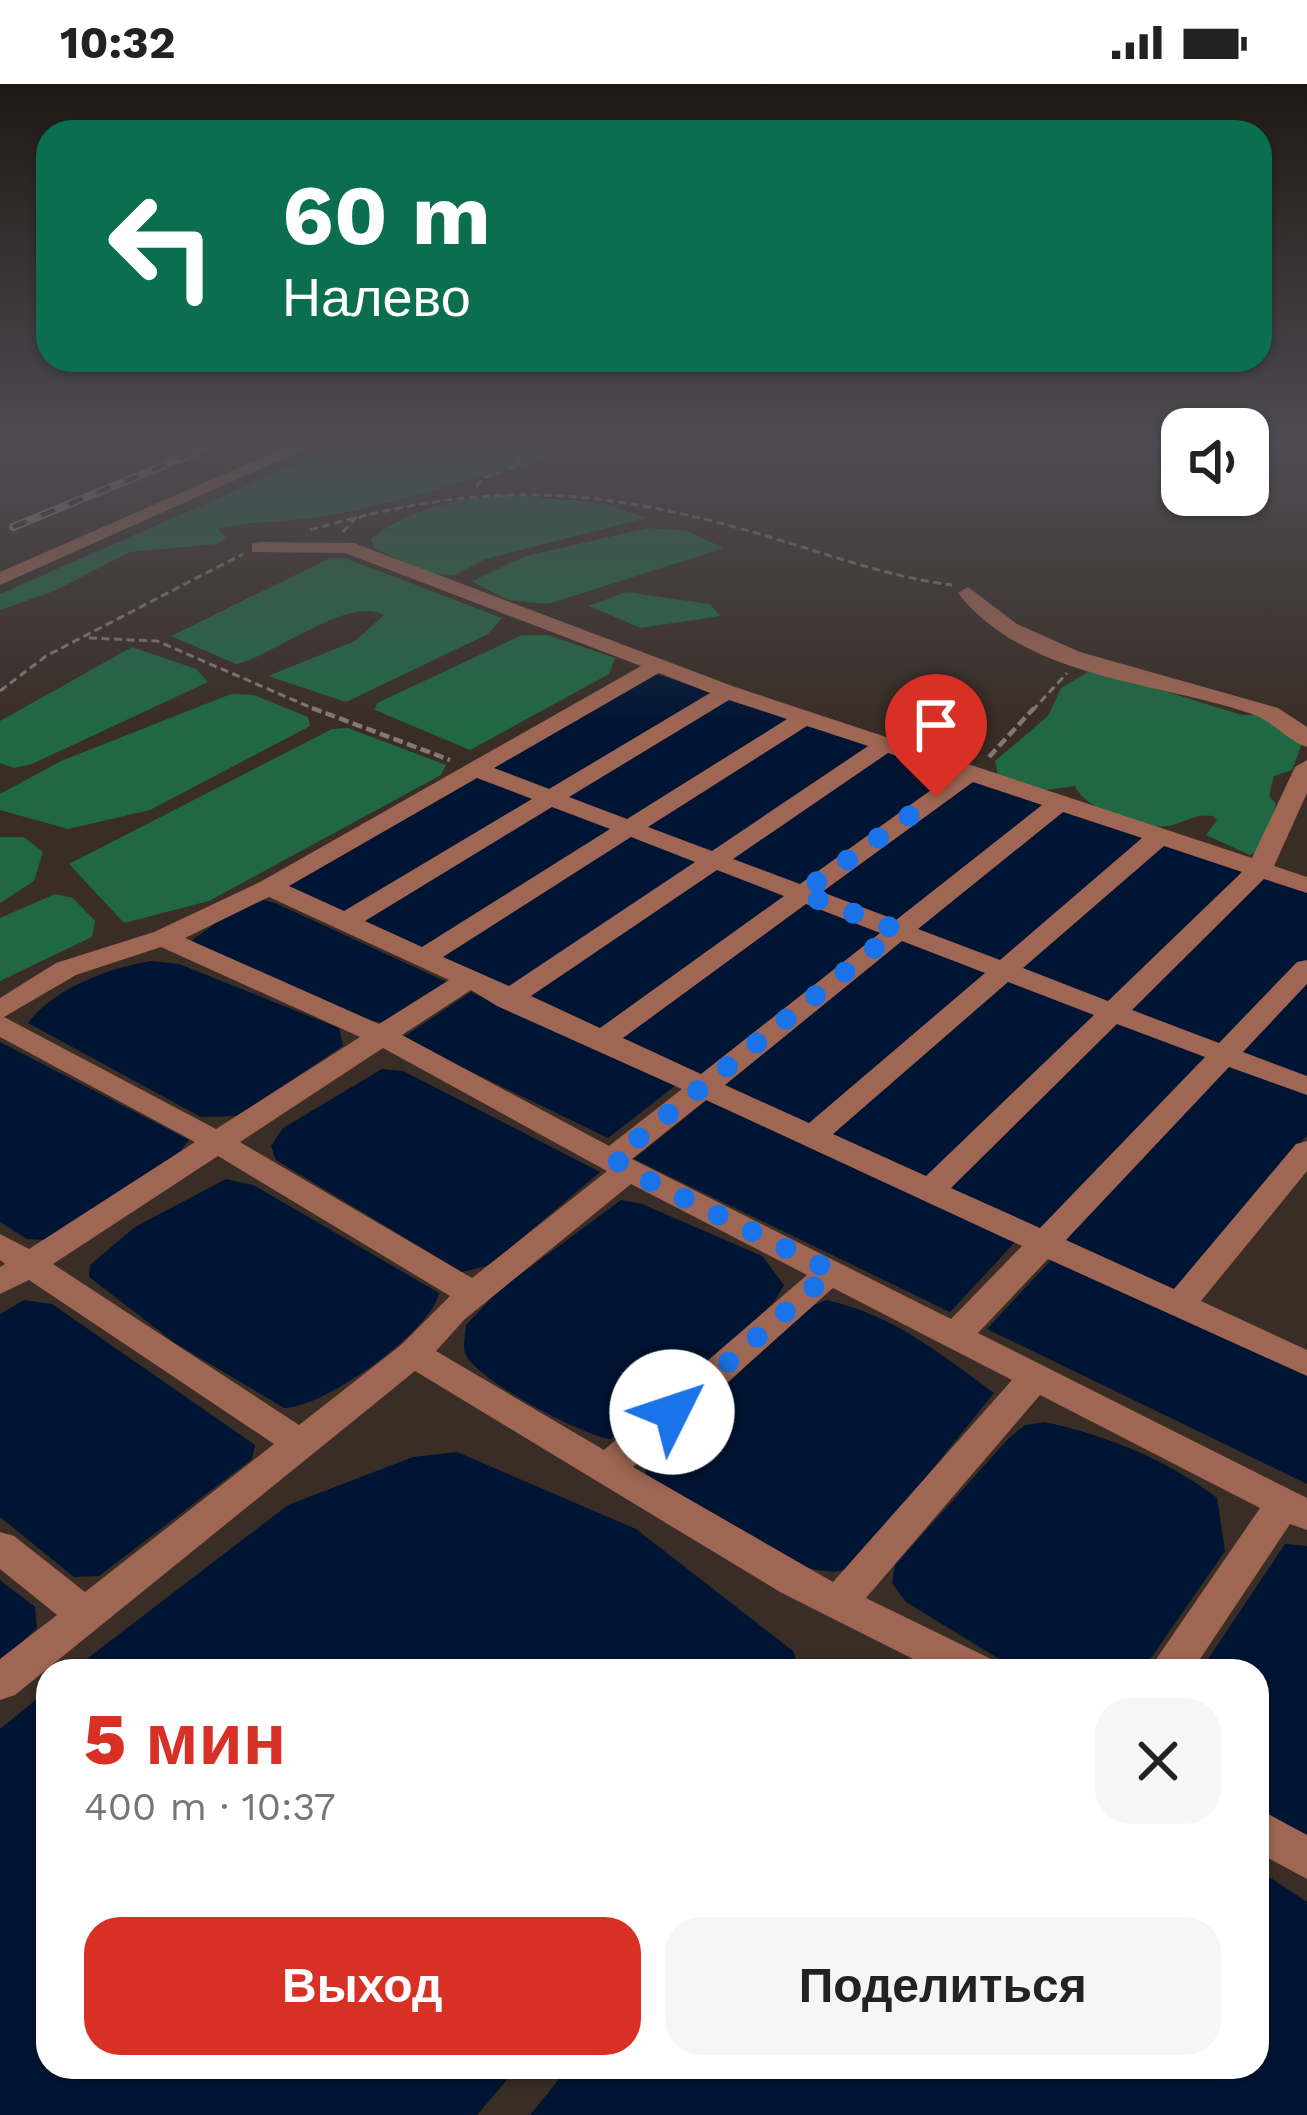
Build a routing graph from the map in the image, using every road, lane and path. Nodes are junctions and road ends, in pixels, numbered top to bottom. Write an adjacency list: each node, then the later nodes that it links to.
1 (94, 538): 6 (lane)
2 (340, 538): 4 (path)
3 (774, 538): 7 (path)
4 (347, 547): 5 (lane); 10 (lane)
5 (260, 548): 8 (path)
6 (0, 579)
7 (968, 593): 9 (lane)
8 (83, 639): 11 (path); 17 (path)
9 (1066, 653): 14 (lane); 18 (path)
10 (658, 664): 12 (lane); 17 (lane)
11 (0, 691)
12 (727, 692): 13 (lane); 19 (lane)
13 (804, 718): 15 (lane); 21 (lane)
14 (1307, 740)
15 (885, 745): 18 (lane); 23 (lane)
16 (1307, 766): 24 (lane)
17 (474, 769): 19 (lane); 26 (lane)
18 (979, 776): 20 (lane); 27 (lane)
19 (552, 798): 21 (lane); 28 (lane)
20 (1059, 802): 22 (lane); 29 (lane)
21 (630, 827): 23 (lane); 31 (lane)
22 (1160, 836): 24 (lane); 33 (lane)
23 (715, 860): 27 (lane); 35 (lane)
24 (1260, 869): 25 (lane); 37 (lane)
25 (1307, 885)
26 (269, 887): 28 (lane); 30 (lane)
27 (801, 893): 29 (lane); 40 (lane)
28 (344, 923): 31 (lane)
29 (897, 930): 33 (lane); 42 (lane)
30 (163, 938): 36 (lane); 39 (lane)
31 (421, 959): 34 (lane)
32 (1307, 968): 41 (lane)
33 (1004, 971): 37 (lane); 44 (lane)
34 (466, 980): 35 (lane); 39 (lane)
35 (507, 1000): 40 (lane)
36 (0, 1010)
37 (1112, 1013): 41 (lane); 48 (lane)
38 (0, 1024): 45 (lane)
39 (384, 1036): 45 (lane); 47 (lane)
40 (599, 1042): 42 (lane)
41 (1223, 1056): 43 (lane); 49 (lane)
42 (698, 1086): 44 (lane); 47 (lane)
43 (1307, 1086)
44 (811, 1137): 48 (lane)
45 (216, 1141): 50 (lane); 52 (lane)
46 (1307, 1151): 53 (lane)
47 (621, 1164): 51 (lane); 52 (lane)
48 (929, 1191): 49 (lane)
49 (1044, 1242): 53 (lane); 54 (lane)
50 (10, 1264): 58 (lane)
51 (832, 1271): 54 (lane); 59 (lane)
52 (472, 1294): 55 (lane)
53 (1180, 1304): 56 (lane)
54 (957, 1334): 57 (lane)
55 (412, 1354): 58 (lane); 59 (lane)
56 (1307, 1364)
57 (1037, 1376): 60 (lane); 62 (lane)
58 (300, 1443): 63 (lane)
59 (608, 1468): 62 (lane)
60 (1296, 1509): 65 (lane)
61 (0, 1547): 63 (lane)
62 (838, 1603): 64 (lane)
63 (86, 1615): 66 (lane)
64 (952, 1659)
65 (1178, 1659)
66 (0, 1683)
67 (1269, 1835): 68 (lane)
68 (1307, 1859)

